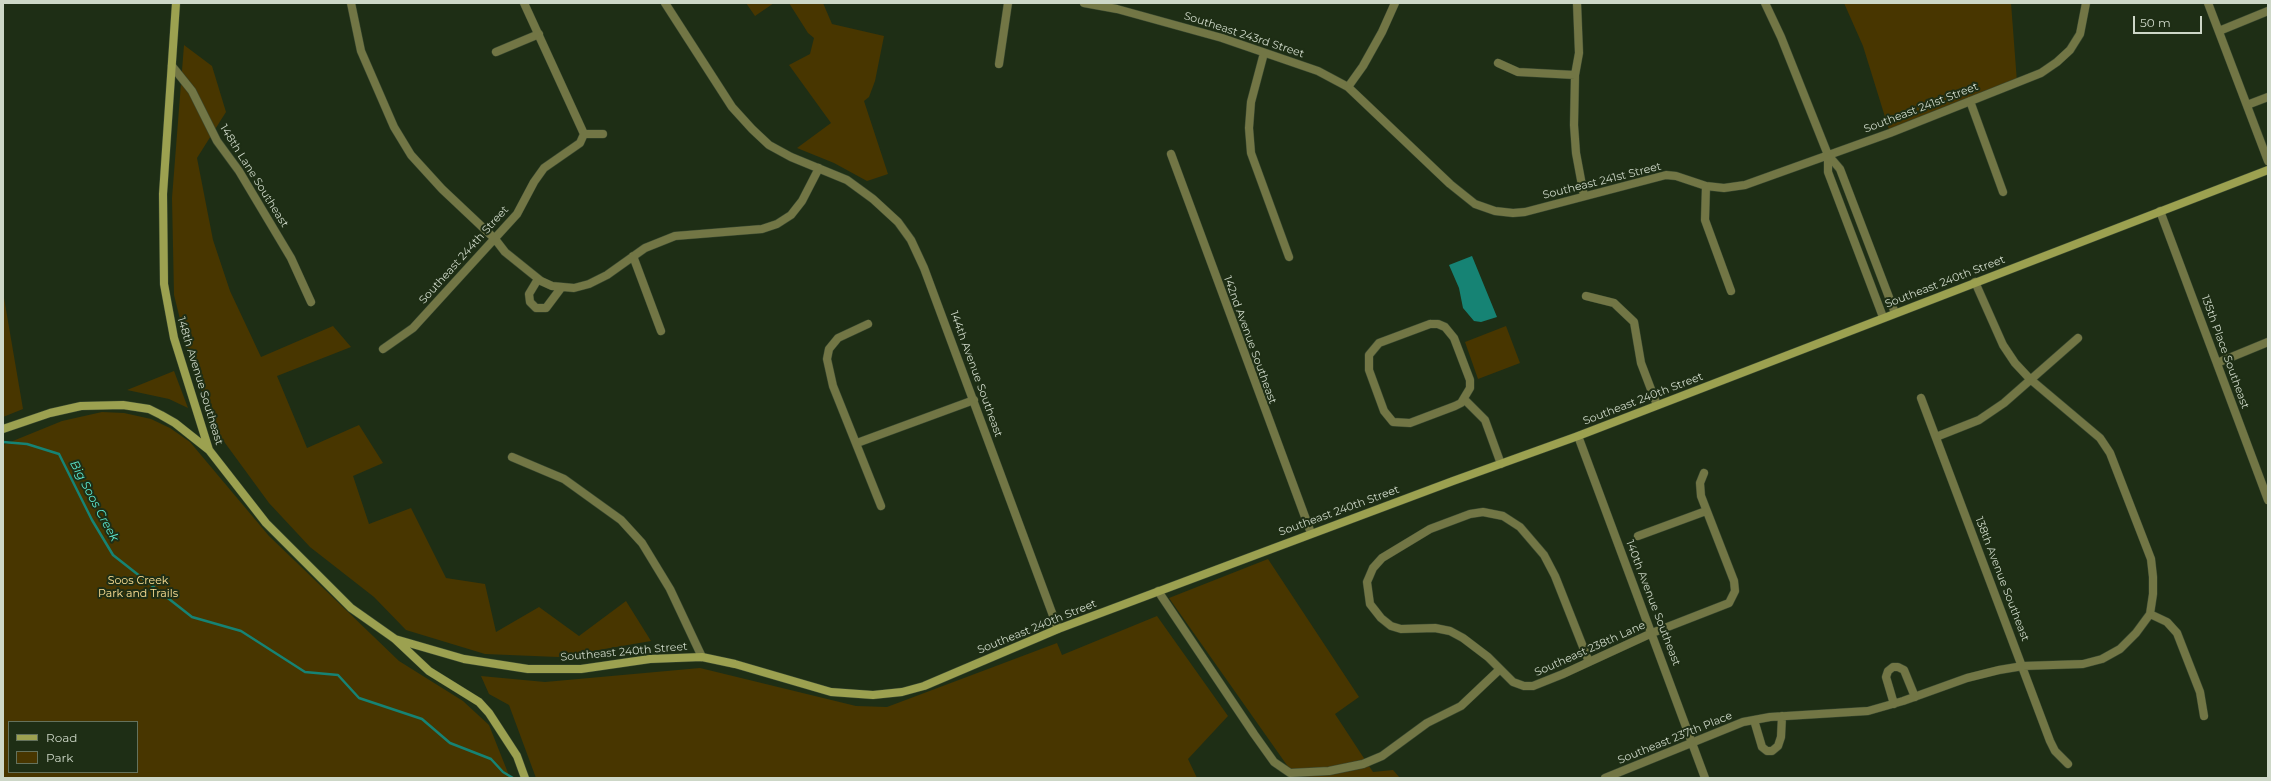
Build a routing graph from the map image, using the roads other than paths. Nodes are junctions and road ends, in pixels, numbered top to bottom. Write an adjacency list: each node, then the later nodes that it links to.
1 (176, 3): 20 (main road, 148th Avenue Southeast)
2 (351, 3): 37 (street)
3 (524, 3): 15 (street)
4 (665, 3): 31 (street, 144th Avenue Southeast)
5 (1008, 3): 19 (street)
6 (1084, 3): 12 (street, Southeast 243rd Street)
7 (1395, 3): 22 (street)
8 (1576, 3): 21 (street)
9 (1765, 3): 29 (street)
10 (2086, 3): 24 (street, Southeast 241st Street)
11 (2208, 3): 14 (street)
12 (1118, 6): 17 (street, Southeast 243rd Street)
13 (2268, 11): 14 (street)
14 (2219, 31): 25 (street)
15 (538, 34): 16 (street); 26 (street)
16 (496, 52)
17 (1264, 53): 22 (street, Southeast 243rd Street); 39 (street)
18 (1498, 63): 21 (street)
19 (999, 64)
20 (172, 66): 45 (street, 148th Lane Southeast); 63 (main road, 148th Avenue Southeast)
21 (1575, 75): 35 (street)
22 (1348, 87): 35 (street, Southeast 241st Street)
23 (2268, 97): 25 (street)
24 (1970, 101): 29 (street, Southeast 241st Street); 34 (street)
25 (2247, 105): 30 (street)
26 (584, 134): 27 (street); 37 (street, Southeast 244th Street)
27 (603, 134)
28 (1171, 154): 70 (street, 142nd Avenue Southeast)
29 (1828, 154): 33 (street, Southeast 241st Street); 46 (street); 47 (street)
30 (2268, 161)
31 (819, 168): 38 (street); 57 (street, 144th Avenue Southeast)
32 (2268, 170): 36 (main road, Southeast 240th Street)
33 (1706, 186): 35 (street, Southeast 241st Street); 43 (street)
34 (2003, 192)
35 (1584, 196)
36 (2160, 211): 41 (main road, Southeast 240th Street); 53 (street, 135th Place Southeast)
37 (495, 239): 40 (street); 52 (street, Southeast 244th Street)
38 (633, 256): 42 (street); 49 (street)
39 (1289, 257)
40 (538, 279): 42 (street); 42 (street)
41 (1975, 282): 46 (main road, Southeast 240th Street); 54 (street)
42 (561, 288)
43 (1731, 291)
44 (1586, 296): 58 (street)
45 (310, 302)
46 (1895, 313): 47 (main road, Southeast 240th Street)
47 (1883, 317): 58 (main road, Southeast 240th Street)
48 (868, 324): 62 (street)
49 (661, 331)
50 (2078, 338): 54 (street)
51 (2268, 342): 53 (street)
52 (382, 349)
53 (2217, 363): 67 (street, 135th Place Southeast)
54 (2030, 379): 61 (street); 73 (street)
55 (1921, 398): 61 (street, 138th Avenue Southeast)
56 (1464, 399): 56 (street); 65 (street)
57 (974, 400): 62 (street); 74 (street, 144th Avenue Southeast)
58 (1657, 405): 60 (main road, Southeast 240th Street)
59 (3, 429): 63 (main road)
60 (1578, 436): 65 (main road, Southeast 240th Street); 75 (street, 140th Avenue Southeast)
61 (1936, 437): 79 (street, 138th Avenue Southeast)
62 (857, 443): 68 (street)
63 (209, 450): 76 (main road, 148th Avenue Southeast)
64 (512, 457): 77 (street)
65 (1501, 464): 70 (main road, Southeast 240th Street)
66 (1704, 473): 69 (street)
67 (2268, 500)
68 (881, 506)
69 (1706, 511): 71 (street); 75 (street, Southeast 238th Lane)
70 (1311, 534): 72 (main road, Southeast 240th Street)
71 (1638, 536)
72 (1158, 591): 74 (main road, Southeast 240th Street); 80 (street)
73 (2150, 614): 79 (street, Southeast 237th Place); 84 (street)
74 (1058, 629): 77 (main road, Southeast 240th Street)
75 (1652, 633): 78 (street, Southeast 238th Lane); 86 (street, 140th Avenue Southeast)
76 (396, 639): 77 (main road, Southeast 240th Street); 88 (main road, 148th Avenue Southeast)
77 (702, 656)
78 (1590, 662): 80 (street, Southeast 238th Lane); 80 (street, Southeast 238th Lane)
79 (2023, 666): 81 (street, Southeast 237th Place); 87 (street, 138th Avenue Southeast)
80 (1499, 670)
81 (1916, 697): 82 (street, Southeast 237th Place); 82 (street)
82 (1894, 704): 83 (street, Southeast 237th Place)
83 (1782, 716): 85 (street, Southeast 237th Place); 85 (street)
84 (2204, 716)
85 (1754, 720): 86 (street, Southeast 237th Place)
86 (1692, 741): 89 (street, Southeast 237th Place); 90 (street, 140th Avenue Southeast)
87 (2068, 764)
88 (525, 778)
89 (1605, 778)
90 (1705, 778)

